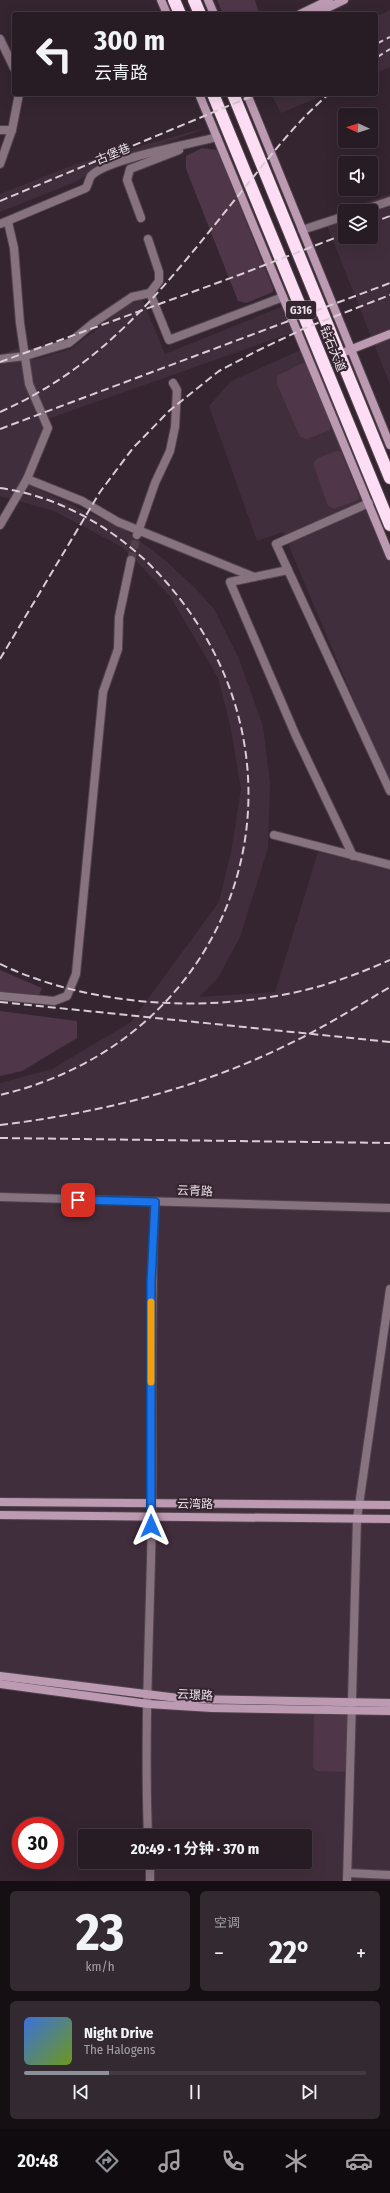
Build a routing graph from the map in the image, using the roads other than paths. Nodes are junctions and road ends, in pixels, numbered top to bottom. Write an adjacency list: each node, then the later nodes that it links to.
1 (161, 0): 7 (street)
2 (174, 0): 8 (highway)
3 (194, 0): 9 (highway)
4 (208, 0): 10 (street)
5 (329, 0): 11 (street)
6 (344, 0): 12 (street)
7 (166, 12)
8 (179, 12)
9 (199, 12)
10 (213, 12)
11 (304, 12)
12 (319, 12)
13 (0, 39): 14 (street)
14 (12, 64)
15 (19, 96): 21 (street)
16 (201, 96): 22 (street)
17 (214, 96): 45 (highway, 钻石大道 / G316)
18 (234, 96): 36 (highway, 钻石大道 / G316)
19 (248, 96): 30 (street)
20 (0, 130): 21 (street)
21 (12, 130): 24 (street)
22 (217, 137): 23 (street, 古堡巷); 33 (street)
23 (203, 141): 27 (street); 29 (street, 古堡巷)
24 (0, 164)
25 (390, 201): 26 (street)
26 (378, 205)
27 (141, 218)
28 (338, 218): 30 (street)
29 (4, 223): 37 (street)
30 (302, 230): 35 (street)
31 (148, 238): 32 (street)
32 (150, 293): 33 (street); 37 (street)
33 (283, 296): 45 (street)
34 (390, 334): 35 (street)
35 (351, 349): 36 (street); 40 (street)
36 (339, 354): 41 (highway, 钻石大道 / G316)
37 (25, 356): 38 (street); 44 (street)
38 (0, 358)
39 (173, 383): 50 (street)
40 (375, 409): 41 (street); 42 (street)
41 (364, 414): 43 (highway, 钻石大道 / G316)
42 (390, 445)
43 (390, 478)
44 (27, 479): 47 (street); 50 (street)
45 (366, 481): 46 (street); 49 (highway, 钻石大道 / G316)
46 (369, 504): 51 (street); 53 (street)
47 (2, 517): 48 (street)
48 (0, 525)
49 (390, 525)
50 (138, 533): 54 (street)
51 (390, 556)
52 (131, 560): 59 (street)
53 (288, 570): 54 (street); 55 (street)
54 (254, 577): 57 (street)
55 (390, 791)
56 (274, 835): 57 (street)
57 (353, 856): 58 (street)
58 (390, 865)
59 (0, 996)
60 (0, 1198): 61 (street, 云青路)
61 (155, 1202): 62 (street, 云青路); 66 (street)
62 (390, 1208)
63 (390, 1289): 64 (street)
64 (386, 1349): 67 (street)
65 (0, 1502): 66 (street, 云湾路)
66 (152, 1504): 67 (street, 云湾路); 70 (street)
67 (360, 1505): 68 (street, 云湾路); 71 (street)
68 (390, 1505)
69 (0, 1515): 70 (street, 云湾路)
70 (152, 1515): 71 (street, 云湾路); 75 (street)
71 (357, 1519): 72 (street, 云湾路); 78 (street)
72 (390, 1519)
73 (0, 1676): 75 (street, 云璟路)
74 (0, 1684): 77 (street, 云璟路)
75 (148, 1695): 77 (street); 78 (street, 云璟路)
76 (390, 1703): 78 (street, 云璟路)
77 (148, 1704): 78 (street, 云璟路); 80 (street)
78 (352, 1706): 79 (street, 云璟路); 83 (street)
79 (390, 1711)
80 (148, 1829)
81 (150, 1869): 84 (street)
82 (390, 1874): 83 (street)
83 (348, 1877)
84 (150, 1881)

